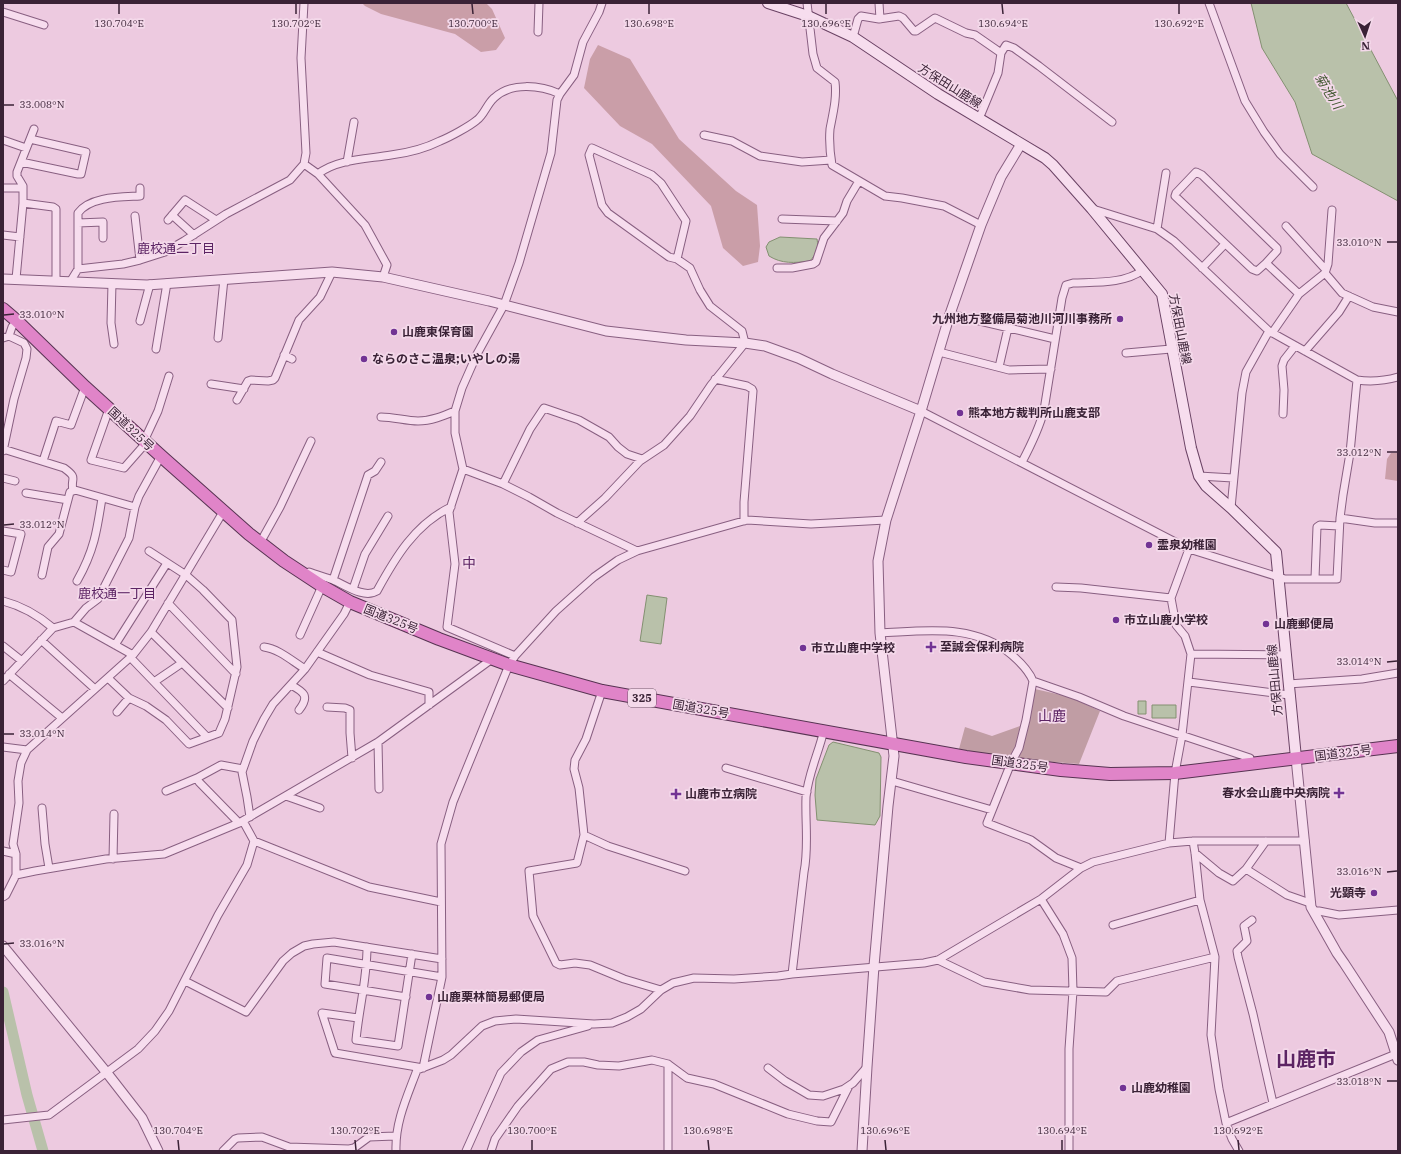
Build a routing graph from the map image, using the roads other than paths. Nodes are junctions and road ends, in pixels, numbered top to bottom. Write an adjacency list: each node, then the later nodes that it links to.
1 (304, 3): 28 (street)
2 (539, 3): 12 (street)
3 (602, 3): 15 (street)
4 (768, 3): 9 (main road, 方保田山鹿線)
5 (807, 3): 9 (street)
6 (879, 3): 10 (street)
7 (1210, 3): 32 (street)
8 (3, 12): 11 (street)
9 (808, 16): 13 (main road, 方保田山鹿線); 25 (street)
10 (880, 19): 13 (street); 14 (street)
11 (44, 25)
12 (538, 32)
13 (853, 37): 16 (main road, 方保田山鹿線)
14 (1001, 53): 16 (street); 18 (street)
15 (560, 94): 27 (street); 72 (street)
16 (980, 120): 23 (main road, 方保田山鹿線)
17 (354, 122): 27 (street)
18 (1112, 122)
19 (34, 129): 21 (street)
20 (704, 135): 25 (street)
21 (30, 139): 24 (street); 26 (street)
22 (3, 140): 24 (street)
23 (1021, 144): 37 (main road, 方保田山鹿線); 44 (street)
24 (26, 148): 26 (street)
25 (832, 160): 31 (street)
26 (21, 162): 34 (street)
27 (347, 162): 30 (street)
28 (304, 164): 30 (street); 41 (street)
29 (1166, 173): 46 (street)
30 (318, 174): 61 (street)
31 (859, 181): 42 (street); 44 (street)
32 (1313, 187)
33 (3, 188): 34 (street)
34 (23, 188): 36 (street)
35 (140, 188): 43 (street)
36 (23, 203): 49 (street); 65 (street)
37 (1092, 209): 46 (street); 58 (main road, 方保田山鹿線)
38 (1332, 210): 60 (street)
39 (135, 216): 53 (street)
40 (782, 219): 42 (street)
41 (216, 220): 48 (street); 48 (street)
42 (837, 221): 55 (street)
43 (78, 223): 50 (street); 57 (street)
44 (981, 225): 75 (street)
45 (1286, 226): 60 (street)
46 (1157, 229): 56 (street)
47 (3, 235): 49 (street)
48 (194, 235): 53 (street)
49 (20, 237): 63 (street)
50 (103, 238)
51 (1225, 244): 54 (street); 54 (street); 56 (street)
52 (677, 259): 52 (street); 83 (street)
53 (140, 260): 57 (street)
54 (1266, 263): 70 (street)
55 (777, 268)
56 (1202, 268): 79 (street)
57 (78, 269): 66 (street)
58 (1143, 270): 82 (street); 87 (main road, 方保田山鹿線)
59 (332, 272): 61 (street); 64 (street); 91 (street)
60 (1325, 272): 70 (street); 71 (street)
61 (383, 277): 72 (street)
62 (3, 279): 63 (street)
63 (16, 279): 65 (street)
64 (224, 279): 68 (street); 81 (street)
65 (56, 281): 66 (street)
66 (70, 282): 67 (street)
67 (112, 283): 69 (street); 84 (street)
68 (168, 283): 69 (street); 86 (street)
69 (150, 284): 77 (street)
70 (1299, 294): 79 (street)
71 (1348, 296): 74 (street); 88 (street)
72 (504, 304): 83 (street); 105 (street)
73 (3, 309): 76 (highway, 国道325号 / 325)
74 (1398, 312)
75 (950, 314): 78 (street); 89 (street)
76 (17, 321): 80 (street); 100 (highway, 国道325号 / 325)
77 (140, 322)
78 (1008, 328): 82 (street); 93 (street)
79 (1270, 332): 85 (street); 119 (street)
80 (6, 337): 110 (street)
81 (218, 338)
82 (1055, 339): 94 (street)
83 (745, 343): 97 (street); 104 (street)
84 (114, 344)
85 (1295, 346): 88 (street); 106 (street)
86 (156, 348)
87 (1172, 349): 90 (street); 117 (main road, 方保田山鹿線)
88 (1305, 351): 98 (street)
89 (939, 352): 93 (street); 104 (street)
90 (1126, 353)
91 (284, 355): 92 (street); 101 (street)
92 (292, 359)
93 (999, 367): 94 (street)
94 (1050, 369): 115 (street)
95 (169, 376): 109 (street)
96 (1398, 377): 98 (street)
97 (715, 379): 112 (street); 133 (street)
98 (1357, 380): 131 (street)
99 (211, 384): 101 (street)
100 (85, 387): 103 (highway, 国道325号 / 325); 113 (street)
101 (244, 389): 102 (street)
102 (237, 400)
103 (109, 408): 109 (highway, 国道325号 / 325); 109 (street)
104 (921, 411): 115 (street); 132 (street)
105 (455, 412): 107 (street); 116 (street)
106 (1283, 414)
107 (381, 417)
108 (311, 441): 138 (street)
109 (145, 442): 111 (highway, 国道325号 / 325)
110 (3, 450): 113 (street)
111 (161, 456): 126 (street); 129 (highway, 国道325号 / 325)
112 (642, 459): 121 (street); 134 (street)
113 (43, 461): 122 (street)
114 (381, 462): 149 (street)
115 (1022, 462): 139 (street)
116 (463, 469): 121 (street); 127 (street)
117 (1199, 476): 119 (street); 128 (main road, 方保田山鹿線)
118 (3, 478): 120 (street)
119 (1233, 478): 128 (street)
120 (15, 482)
121 (503, 484): 134 (street)
122 (73, 491): 124 (street); 125 (street)
123 (26, 493): 125 (street)
124 (102, 498): 126 (street); 148 (street)
125 (68, 500): 144 (street)
126 (135, 507): 156 (street)
127 (451, 507): 151 (street); 170 (street)
128 (1231, 508): 146 (main road, 方保田山鹿線)
129 (223, 512): 138 (highway, 国道325号 / 325); 145 (street)
130 (388, 516): 151 (street)
131 (1340, 518): 135 (street); 136 (street)
132 (886, 520): 133 (street); 159 (street)
133 (744, 521): 141 (street)
134 (577, 523): 141 (street)
135 (1398, 523)
136 (1339, 526): 147 (street); 147 (street)
137 (3, 531): 143 (street)
138 (260, 543): 149 (highway, 国道325号 / 325)
139 (1189, 549): 146 (street); 152 (street)
140 (149, 551): 142 (street)
141 (637, 551): 170 (street)
142 (167, 563): 145 (street); 162 (street)
143 (3, 570)
144 (42, 575)
145 (186, 575): 155 (street); 176 (street)
146 (1279, 577): 147 (street); 167 (main road, 方保田山鹿線)
147 (1315, 578)
148 (77, 581)
149 (327, 583): 151 (street); 154 (highway, 国道325号 / 325); 160 (street)
150 (1056, 587): 152 (street)
151 (353, 589)
152 (1171, 598): 166 (street)
153 (3, 601): 157 (street)
154 (350, 602): 165 (street); 169 (highway, 国道325号 / 325)
155 (168, 603): 158 (street); 176 (street)
156 (74, 622): 157 (street); 162 (street)
157 (53, 628): 161 (street)
158 (151, 632): 168 (street); 172 (street)
159 (880, 633): 179 (street); 198 (street)
160 (300, 635)
161 (41, 640): 171 (street); 184 (street)
162 (115, 645): 168 (street)
163 (3, 646): 171 (street)
164 (264, 647): 173 (street)
165 (317, 652): 173 (street); 188 (street)
166 (1191, 654): 167 (street); 181 (street)
167 (1285, 655): 182 (main road, 方保田山鹿線)
168 (132, 656): 177 (street); 180 (street)
169 (492, 658): 170 (highway, 国道325号 / 325); 188 (street)
170 (512, 660): 185 (highway, 国道325号 / 325); 238 (street)
171 (22, 662): 175 (street)
172 (182, 663): 180 (street); 190 (street)
173 (305, 669): 183 (street)
174 (1398, 673): 182 (street)
175 (10, 674): 178 (street); 193 (street)
176 (236, 674): 190 (street)
177 (108, 678): 184 (street); 187 (street)
178 (3, 681)
179 (1033, 681): 195 (street); 204 (street)
180 (154, 682): 196 (street)
181 (1188, 682): 186 (street); 195 (street)
182 (1288, 684): 186 (main road, 方保田山鹿線)
183 (291, 685): 191 (street); 207 (street)
184 (95, 689): 193 (street)
185 (602, 691): 194 (highway, 国道325号 / 325); 220 (street)
186 (1288, 695): 203 (main road, 方保田山鹿線)
187 (129, 698): 192 (street); 196 (street)
188 (429, 705): 197 (street)
189 (327, 707): 202 (street)
190 (228, 708): 196 (street)
191 (299, 710)
192 (117, 712)
193 (62, 718): 201 (street)
194 (824, 730): 198 (highway, 国道325号 / 325); 213 (street)
195 (1182, 735): 205 (street); 208 (street)
196 (207, 737)
197 (378, 742): 202 (street); 211 (street)
198 (893, 744): 204 (highway, 国道325号 / 325); 210 (street)
199 (1398, 746): 203 (highway, 国道325号 / 325)
200 (3, 747): 201 (street)
201 (27, 750): 228 (street)
202 (352, 758): 214 (street)
203 (1296, 758): 205 (highway, 国道325号 / 325); 224 (street)
204 (1011, 763): 208 (highway, 国道325号 / 325); 217 (street)
205 (1250, 763): 208 (highway, 国道325号 / 325)
206 (726, 768): 213 (street)
207 (243, 769): 209 (street); 219 (street)
208 (1175, 773): 225 (street)
209 (196, 778): 212 (street); 219 (street)
210 (892, 781): 217 (street); 250 (street)
211 (379, 789)
212 (166, 791)
213 (807, 792): 252 (street)
214 (286, 796): 216 (street); 219 (street)
215 (42, 808): 230 (street)
216 (320, 808)
217 (992, 810): 231 (street)
218 (114, 814): 229 (street)
219 (244, 820): 221 (street); 229 (street)
220 (584, 835): 233 (street); 255 (street)
221 (254, 841): 238 (street); 254 (street)
222 (1193, 841): 223 (street); 225 (street); 227 (street)
223 (1266, 841): 224 (street); 232 (street)
224 (1305, 841): 239 (street)
225 (1169, 843): 231 (street)
226 (3, 851): 228 (street)
227 (1196, 853): 232 (street); 237 (street)
228 (16, 854): 234 (street)
229 (113, 859): 230 (street)
230 (49, 868): 234 (street)
231 (1081, 868): 236 (street)
232 (1246, 869): 239 (street)
233 (684, 871)
234 (16, 875): 235 (street)
235 (3, 897)
236 (1041, 899): 248 (street); 257 (street)
237 (1200, 900): 242 (street); 246 (street)
238 (441, 902): 247 (street)
239 (1311, 907): 240 (street); 261 (street)
240 (1398, 910)
241 (1252, 920): 268 (street)
242 (1113, 925)
243 (3, 946): 266 (street)
244 (368, 947): 245 (street); 249 (street); 254 (street)
245 (412, 954): 247 (street); 251 (street)
246 (1215, 957): 257 (street); 270 (street)
247 (442, 959): 253 (street)
248 (938, 960): 250 (street); 257 (street)
249 (367, 965): 251 (street); 256 (street); 256 (street)
250 (874, 966): 252 (street); 263 (street)
251 (409, 972): 253 (street); 258 (street)
252 (792, 974): 255 (street)
253 (442, 977): 264 (street)
254 (185, 981): 266 (street)
255 (661, 990): 260 (street)
256 (364, 991): 258 (street); 259 (street)
257 (1073, 991): 279 (street)
258 (406, 997): 259 (street)
259 (358, 1018): 264 (street)
260 (594, 1024): 264 (street); 275 (street)
261 (1397, 1056): 268 (street)
262 (668, 1064): 267 (street); 276 (street); 277 (street)
263 (867, 1067): 267 (street); 278 (street)
264 (423, 1068): 271 (street)
265 (768, 1068): 267 (street)
266 (107, 1073): 269 (street); 272 (street)
267 (849, 1086)
268 (1273, 1103): 270 (street)
269 (3, 1120)
270 (1226, 1122): 280 (street)
271 (396, 1136): 273 (street); 274 (street)
272 (158, 1151)
273 (223, 1151)
274 (396, 1151)
275 (466, 1151)
276 (491, 1151)
277 (668, 1151)
278 (862, 1151)
279 (1069, 1151)
280 (1239, 1151)

